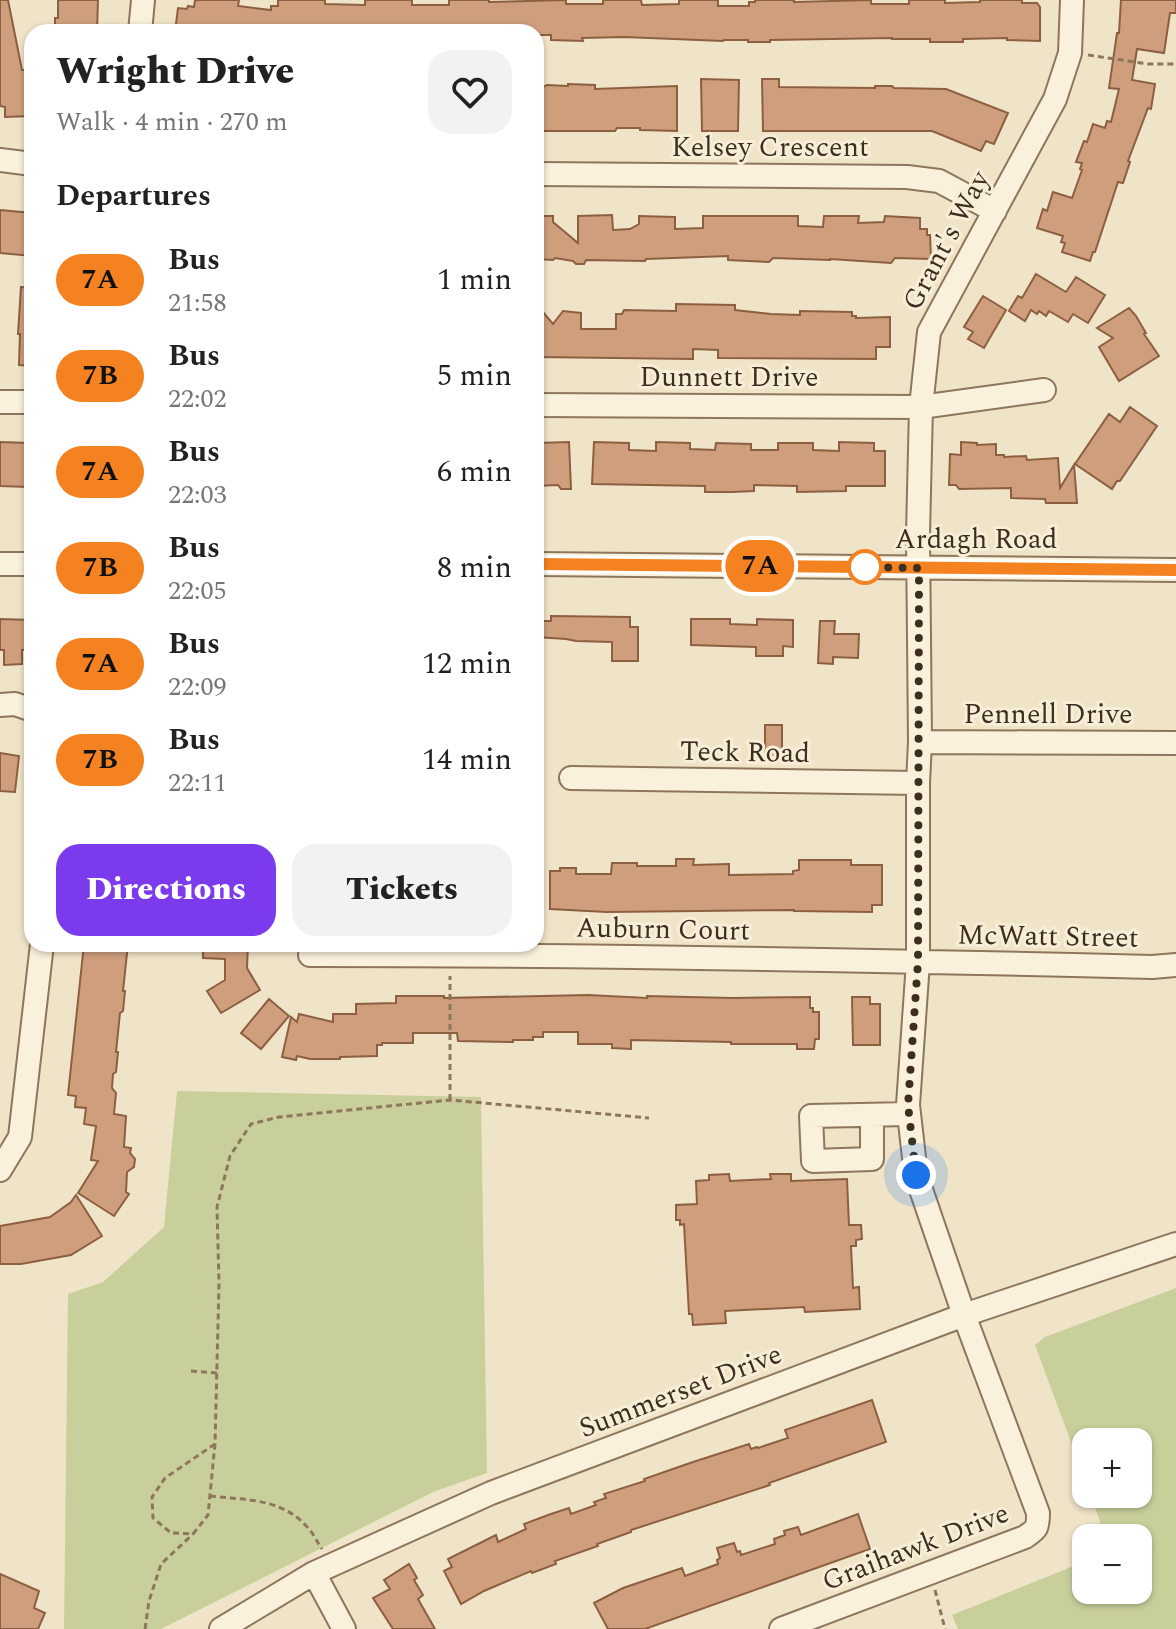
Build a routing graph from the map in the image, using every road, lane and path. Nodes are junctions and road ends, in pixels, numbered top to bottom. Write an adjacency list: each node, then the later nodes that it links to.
1 (143, 0): 3 (street)
2 (1072, 0): 4 (street, Grant's Way)
3 (141, 24)
4 (1070, 53): 5 (path); 9 (street, Grant's Way)
5 (1176, 64)
6 (0, 160): 7 (street)
7 (24, 163)
8 (544, 174): 9 (street, Kelsey Crescent)
9 (995, 211): 14 (street, Grant's Way)
10 (1044, 390): 14 (street, Dunnett Drive)
11 (0, 402): 12 (street)
12 (24, 402)
13 (544, 405): 14 (street, Dunnett Drive)
14 (921, 407): 18 (street, Grant's Way)
15 (0, 564): 16 (street)
16 (24, 564)
17 (544, 564): 18 (street, Ardagh Road)
18 (919, 568): 19 (street, Ardagh Road); 22 (street, Grant's Way)
19 (1176, 570)
20 (0, 705): 21 (street)
21 (24, 707)
22 (920, 742): 23 (street, Pennell Drive); 25 (street, Grant's Way)
23 (1176, 743)
24 (571, 778): 25 (street, Teck Road)
25 (918, 783): 29 (street, Grant's Way)
26 (41, 952): 35 (street)
27 (310, 955): 28 (street, Auburn Court)
28 (451, 955): 29 (street, Auburn Court); 31 (path)
29 (918, 962): 30 (street, McWatt Street); 32 (street, Grant's Way)
30 (1176, 965)
31 (450, 1100): 34 (path); 39 (path)
32 (909, 1114): 33 (street); 37 (street, Grant's Way)
33 (872, 1115)
34 (649, 1118)
35 (0, 1170)
36 (1176, 1244): 37 (street, Summerset Drive)
37 (964, 1315): 43 (street, Summerset Drive); 44 (street, Graihawk Drive)
38 (191, 1371): 39 (path)
39 (218, 1373): 40 (path)
40 (215, 1444): 41 (path); 42 (path)
41 (210, 1496): 42 (path); 43 (path)
42 (193, 1534): 45 (path)
43 (323, 1569): 46 (street, Summerset Drive); 47 (street)
44 (930, 1572): 48 (street, Graihawk Drive); 49 (path)
45 (145, 1629)
46 (221, 1629)
47 (344, 1629)
48 (781, 1629)
49 (945, 1629)

